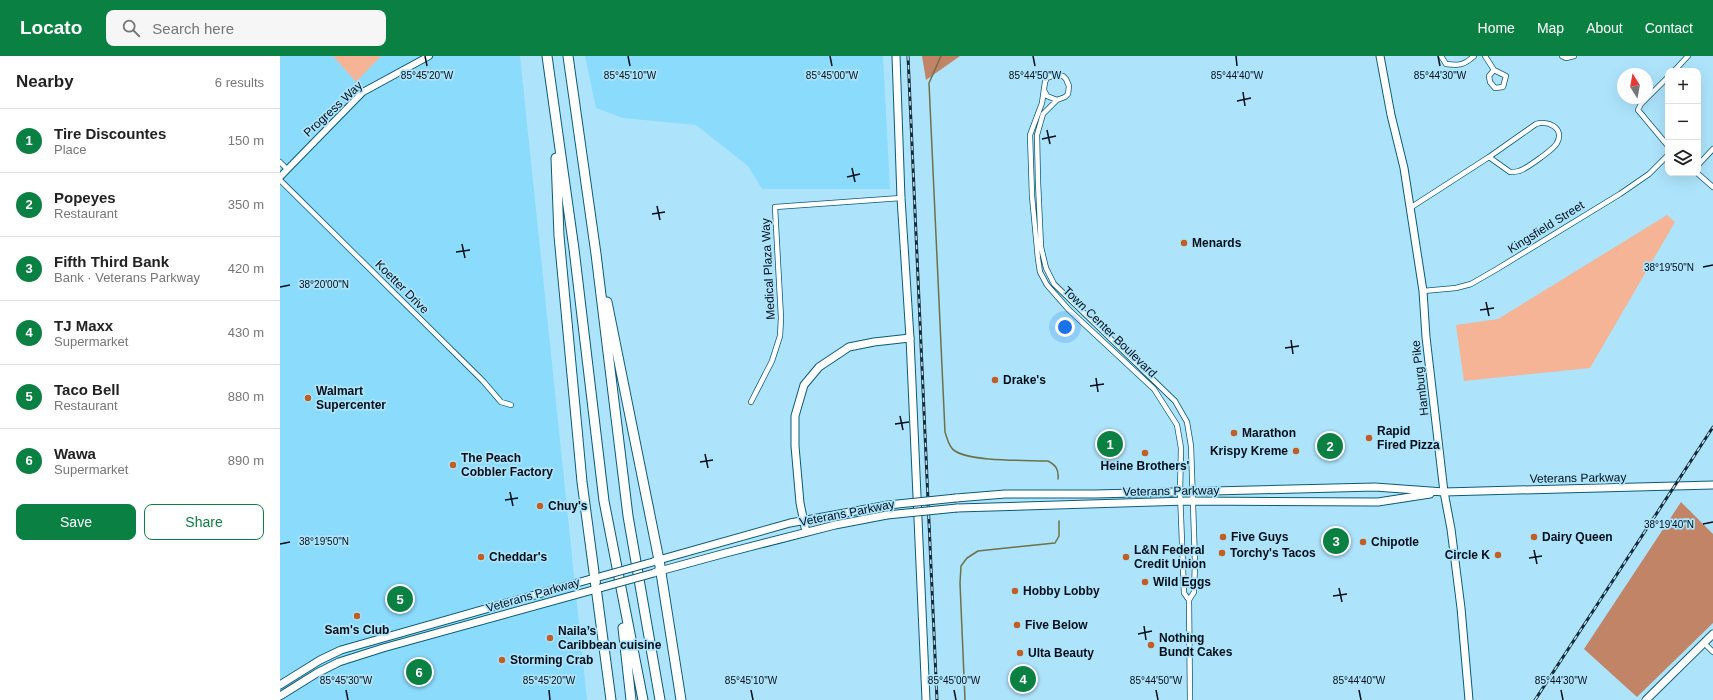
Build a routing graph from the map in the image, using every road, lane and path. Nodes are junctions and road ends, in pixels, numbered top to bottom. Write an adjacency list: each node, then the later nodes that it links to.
1 (429, 56): 26 (street, Progress Way)
2 (547, 56): 17 (highway)
3 (568, 56): 32 (highway)
4 (896, 56): 30 (main road)
5 (1380, 56): 31 (main road, Hamburg Pike)
6 (1441, 56): 7 (street)
7 (1474, 56)
8 (1485, 56): 13 (street)
9 (1562, 56): 10 (street)
10 (1574, 56)
11 (1688, 56): 12 (street)
12 (1677, 68)
13 (1494, 70)
14 (1665, 80): 16 (street)
15 (1044, 90): 18 (street); 18 (street); 39 (street, Town Center Boulevard)
16 (1653, 92)
17 (553, 98): 45 (highway); 48 (highway)
18 (1057, 100): 38 (street, Town Center Boulevard)
19 (1641, 104): 20 (street)
20 (1665, 142)
21 (1713, 149): 25 (street)
22 (1489, 157): 22 (street); 31 (street)
23 (1665, 158): 33 (street, Kingsfield Street)
24 (280, 162): 26 (street)
25 (1701, 162)
26 (287, 169): 28 (street, Progress Way)
27 (1701, 176): 29 (street)
28 (280, 178): 36 (street, Koetter Drive)
29 (1713, 188)
30 (901, 198): 34 (main road); 35 (street, Medical Plaza Way)
31 (1410, 208): 33 (main road, Hamburg Pike)
32 (591, 218): 46 (highway); 50 (highway)
33 (1423, 291): 40 (main road, Hamburg Pike)
34 (910, 338): 43 (main road); 62 (main road)
35 (751, 402)
36 (511, 405)
37 (1713, 485): 40 (main road, Veterans Parkway)
38 (1192, 491): 39 (main road, Veterans Parkway); 40 (main road, Veterans Parkway); 42 (street, Town Center Boulevard)
39 (1180, 492): 41 (street, Town Center Boulevard); 43 (main road, Veterans Parkway, bridge)
40 (1444, 492): 42 (main road, Veterans Parkway); 64 (main road, Hamburg Pike)
41 (1181, 501): 42 (main road, Veterans Parkway); 44 (main road, Veterans Parkway, bridge); 49 (street)
42 (1192, 501): 49 (street)
43 (804, 520): 44 (main road); 46 (main road, Veterans Parkway)
44 (806, 532): 47 (main road, Veterans Parkway)
45 (614, 558): 57 (highway); 58 (highway)
46 (656, 561): 47 (highway); 48 (main road, Veterans Parkway, bridge)
47 (658, 572): 48 (main road, Veterans Parkway, bridge); 61 (highway)
48 (597, 583): 54 (main road, Veterans Parkway); 55 (main road, Veterans Parkway); 56 (highway)
49 (1189, 600): 63 (street)
50 (645, 620): 59 (highway); 60 (highway)
51 (1713, 634): 52 (main road)
52 (1704, 643): 53 (street); 65 (main road)
53 (1713, 652)
54 (280, 685)
55 (280, 696)
56 (611, 700)
57 (631, 700)
58 (643, 700)
59 (660, 700)
60 (666, 700)
61 (681, 700)
62 (926, 700)
63 (1190, 700)
64 (1469, 700)
65 (1646, 700)

